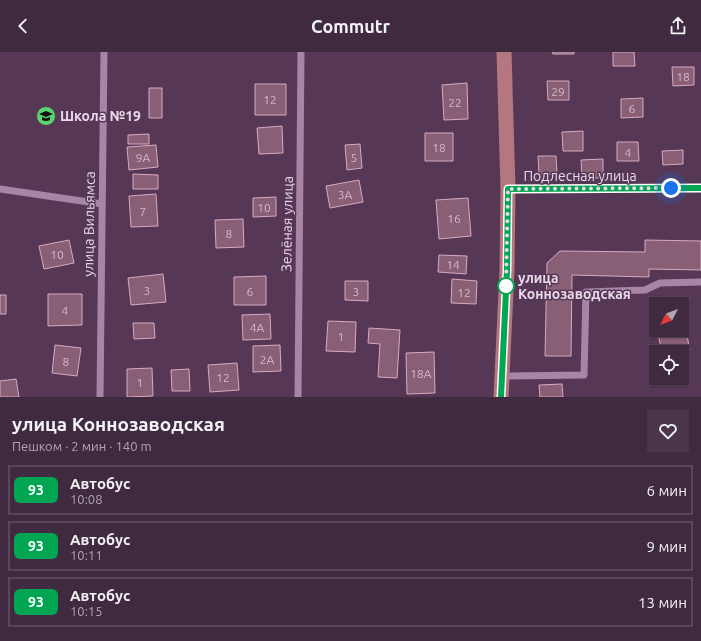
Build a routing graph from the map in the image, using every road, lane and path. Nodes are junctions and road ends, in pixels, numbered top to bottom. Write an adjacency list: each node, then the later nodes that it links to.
1 (104, 52): 7 (street, улица Вильямса)
2 (301, 52): 11 (street, Зелёная улица)
3 (504, 52): 6 (main road)
4 (701, 188): 6 (street, Подлесная улица)
5 (0, 189): 7 (street)
6 (508, 189): 9 (main road)
7 (102, 204): 10 (street, улица Вильямса)
8 (701, 282): 9 (street)
9 (502, 376): 12 (main road)
10 (100, 397)
11 (298, 397)
12 (501, 397)

